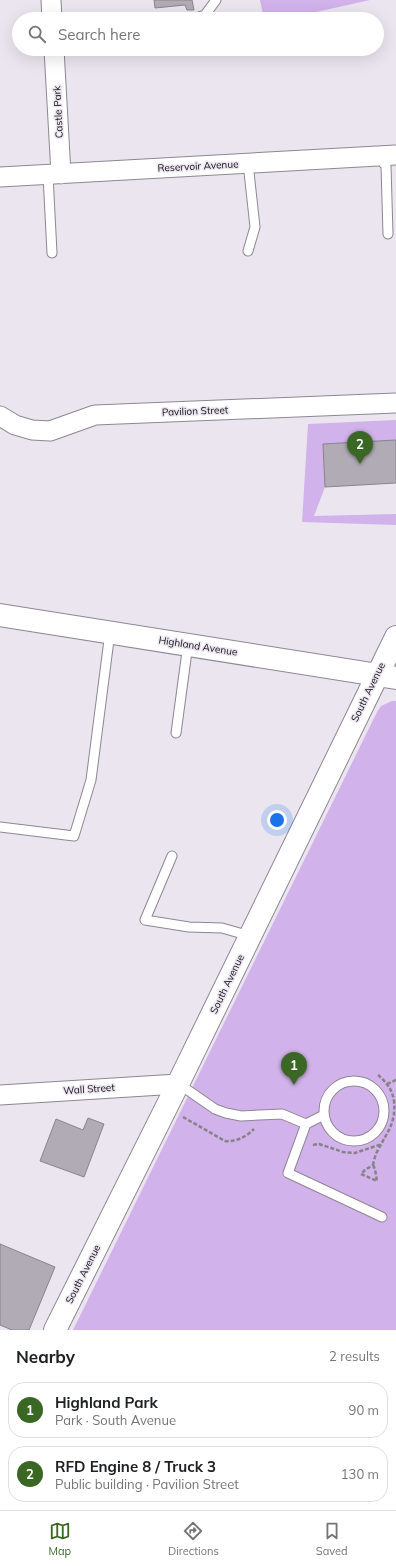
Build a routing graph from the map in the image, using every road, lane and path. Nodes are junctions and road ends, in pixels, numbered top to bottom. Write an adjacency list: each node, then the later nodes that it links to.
1 (51, 0): 3 (street)
2 (216, 0): 4 (lane)
3 (52, 12)
4 (207, 12)
5 (54, 56): 9 (street, Castle Park)
6 (396, 155): 7 (street, Reservoir Avenue)
7 (377, 156): 8 (street, Reservoir Avenue); 11 (lane)
8 (248, 163): 9 (street, Reservoir Avenue); 12 (lane)
9 (55, 175): 10 (street, Reservoir Avenue); 13 (lane)
10 (0, 177)
11 (388, 234)
12 (248, 251)
13 (52, 253)
14 (396, 403): 15 (street, Pavilion Street)
15 (0, 416)
16 (0, 615): 17 (main road, Highland Avenue)
17 (110, 632): 19 (main road, Highland Avenue); 22 (lane)
18 (396, 637): 20 (main road, South Avenue)
19 (188, 644): 20 (main road, Highland Avenue); 21 (lane)
20 (386, 676): 24 (main road, South Avenue)
21 (176, 733)
22 (0, 827)
23 (172, 856): 24 (lane)
24 (250, 936): 27 (main road, South Avenue)
25 (378, 1075): 28 (path)
26 (396, 1080): 28 (path)
27 (178, 1084): 29 (street, Wall Street); 32 (lane); 37 (main road, South Avenue)
28 (387, 1084): 30 (path)
29 (0, 1094)
30 (396, 1112): 33 (path)
31 (324, 1115): 31 (lane); 32 (lane)
32 (306, 1124): 36 (lane)
33 (383, 1144): 34 (path); 35 (path)
34 (309, 1149)
35 (373, 1165): 35 (path)
36 (382, 1217)
37 (55, 1330)

